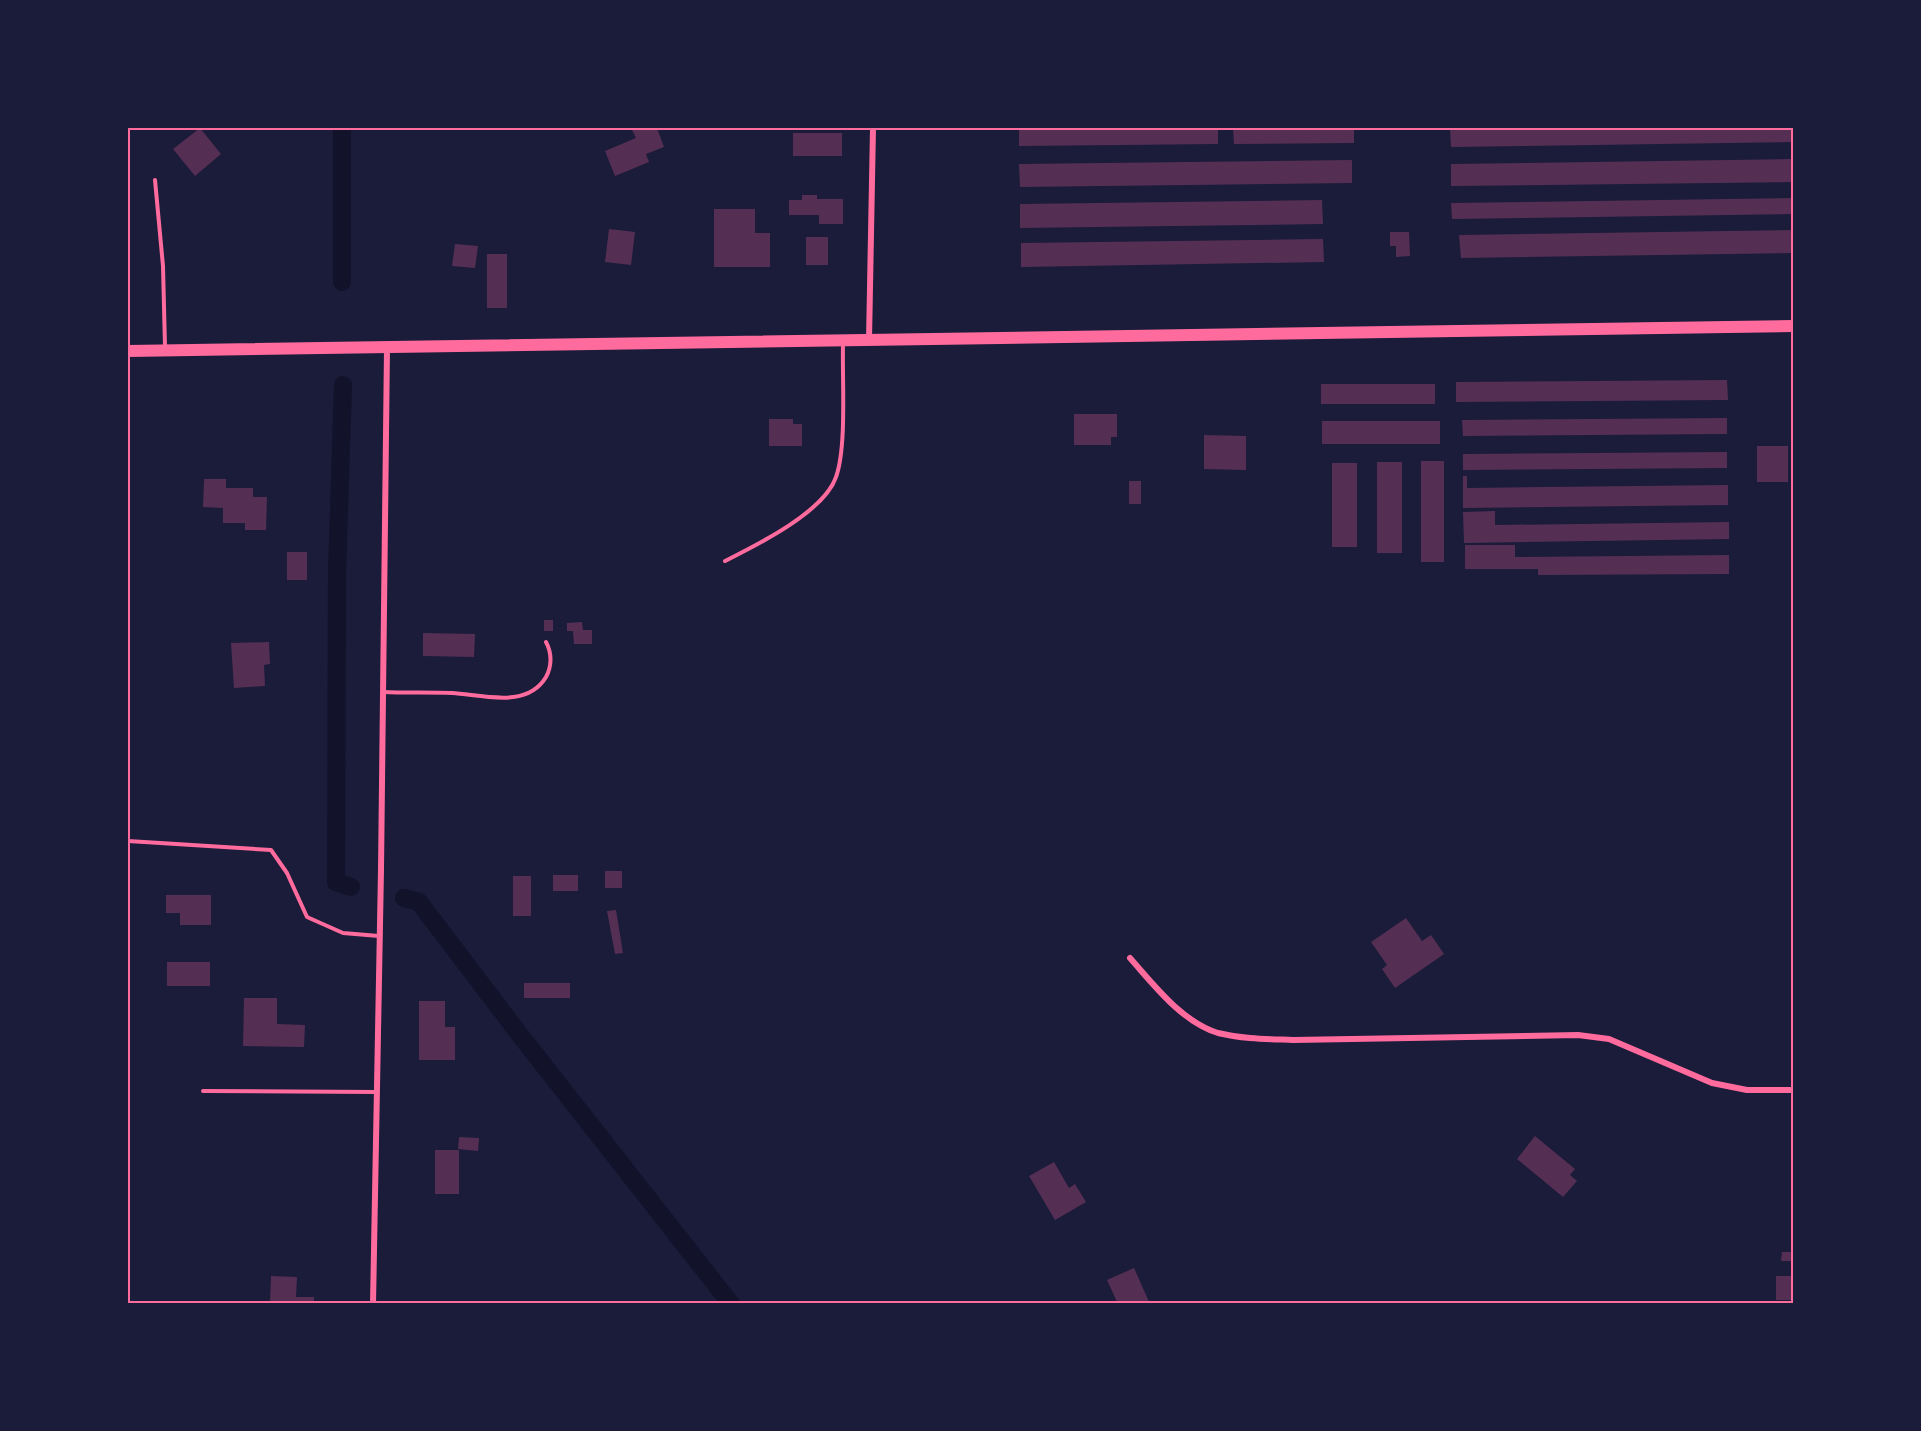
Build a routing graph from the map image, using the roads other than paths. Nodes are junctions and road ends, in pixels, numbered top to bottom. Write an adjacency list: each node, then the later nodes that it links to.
1 (873, 128): 5 (street)
2 (154, 180): 8 (lane)
3 (1794, 326): 5 (main road)
4 (843, 340): 5 (main road); 6 (main road); 9 (lane)
5 (869, 340)
6 (387, 348): 8 (main road); 11 (street)
7 (128, 351): 8 (main road)
8 (165, 351)
9 (725, 561)
10 (546, 642): 11 (lane)
11 (382, 692): 13 (street)
12 (128, 841): 13 (lane)
13 (380, 936): 17 (street)
14 (1130, 958): 15 (street)
15 (1794, 1090)
16 (203, 1091): 17 (lane)
17 (377, 1092): 18 (street)
18 (373, 1304)

